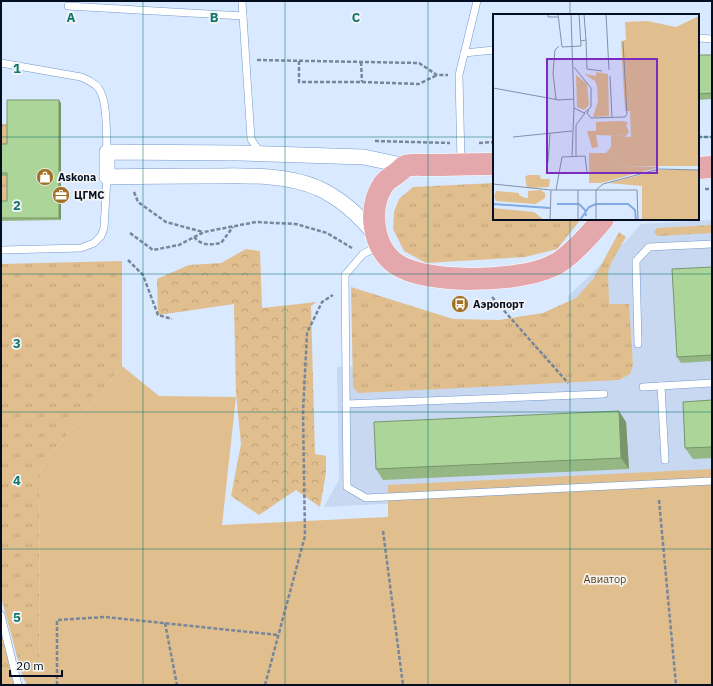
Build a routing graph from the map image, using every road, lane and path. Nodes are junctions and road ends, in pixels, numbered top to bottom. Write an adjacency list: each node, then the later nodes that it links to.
1 (242, 1): 4 (lane)
2 (477, 1): 8 (lane)
3 (68, 6): 4 (lane)
4 (243, 16): 9 (lane)
5 (699, 38): 6 (lane)
6 (712, 39)
7 (493, 50): 8 (lane)
8 (464, 54): 14 (lane)
9 (246, 60): 10 (path); 19 (lane)
10 (299, 61): 11 (path); 15 (path)
11 (361, 62): 13 (path); 15 (path)
12 (1, 63): 18 (lane)
13 (437, 75): 14 (path); 15 (path)
14 (459, 75): 20 (lane)
15 (362, 82)
16 (699, 137): 17 (path)
17 (712, 137)
18 (107, 152): 19 (street); 25 (street)
19 (261, 154): 22 (street)
20 (461, 164): 21 (main road); 22 (main road)
21 (493, 164)
22 (406, 166): 33 (main road)
23 (712, 167): 24 (main road)
24 (699, 168)
25 (107, 177): 26 (street); 34 (lane)
26 (126, 177): 29 (path); 33 (street)
27 (602, 220): 33 (main road)
28 (233, 226): 29 (path); 31 (path); 33 (path)
29 (204, 232): 31 (path)
30 (130, 233): 31 (path)
31 (194, 237)
32 (712, 244): 39 (lane)
33 (371, 247): 36 (lane)
34 (3, 250)
35 (128, 260): 38 (path)
36 (345, 288): 45 (lane); 52 (path)
37 (490, 295): 44 (path)
38 (172, 319)
39 (638, 344)
40 (712, 383): 41 (lane)
41 (661, 386): 42 (lane); 46 (lane)
42 (643, 387)
43 (604, 394): 44 (lane)
44 (579, 395): 45 (lane)
45 (346, 404): 47 (lane)
46 (665, 460)
47 (712, 480)
48 (659, 500): 58 (path)
49 (383, 531): 57 (path)
50 (1, 615): 53 (lane)
51 (165, 623): 52 (path); 54 (path); 55 (path)
52 (278, 635): 56 (path)
53 (18, 685)
54 (57, 685)
55 (176, 685)
56 (265, 685)
57 (403, 685)
58 (676, 685)

